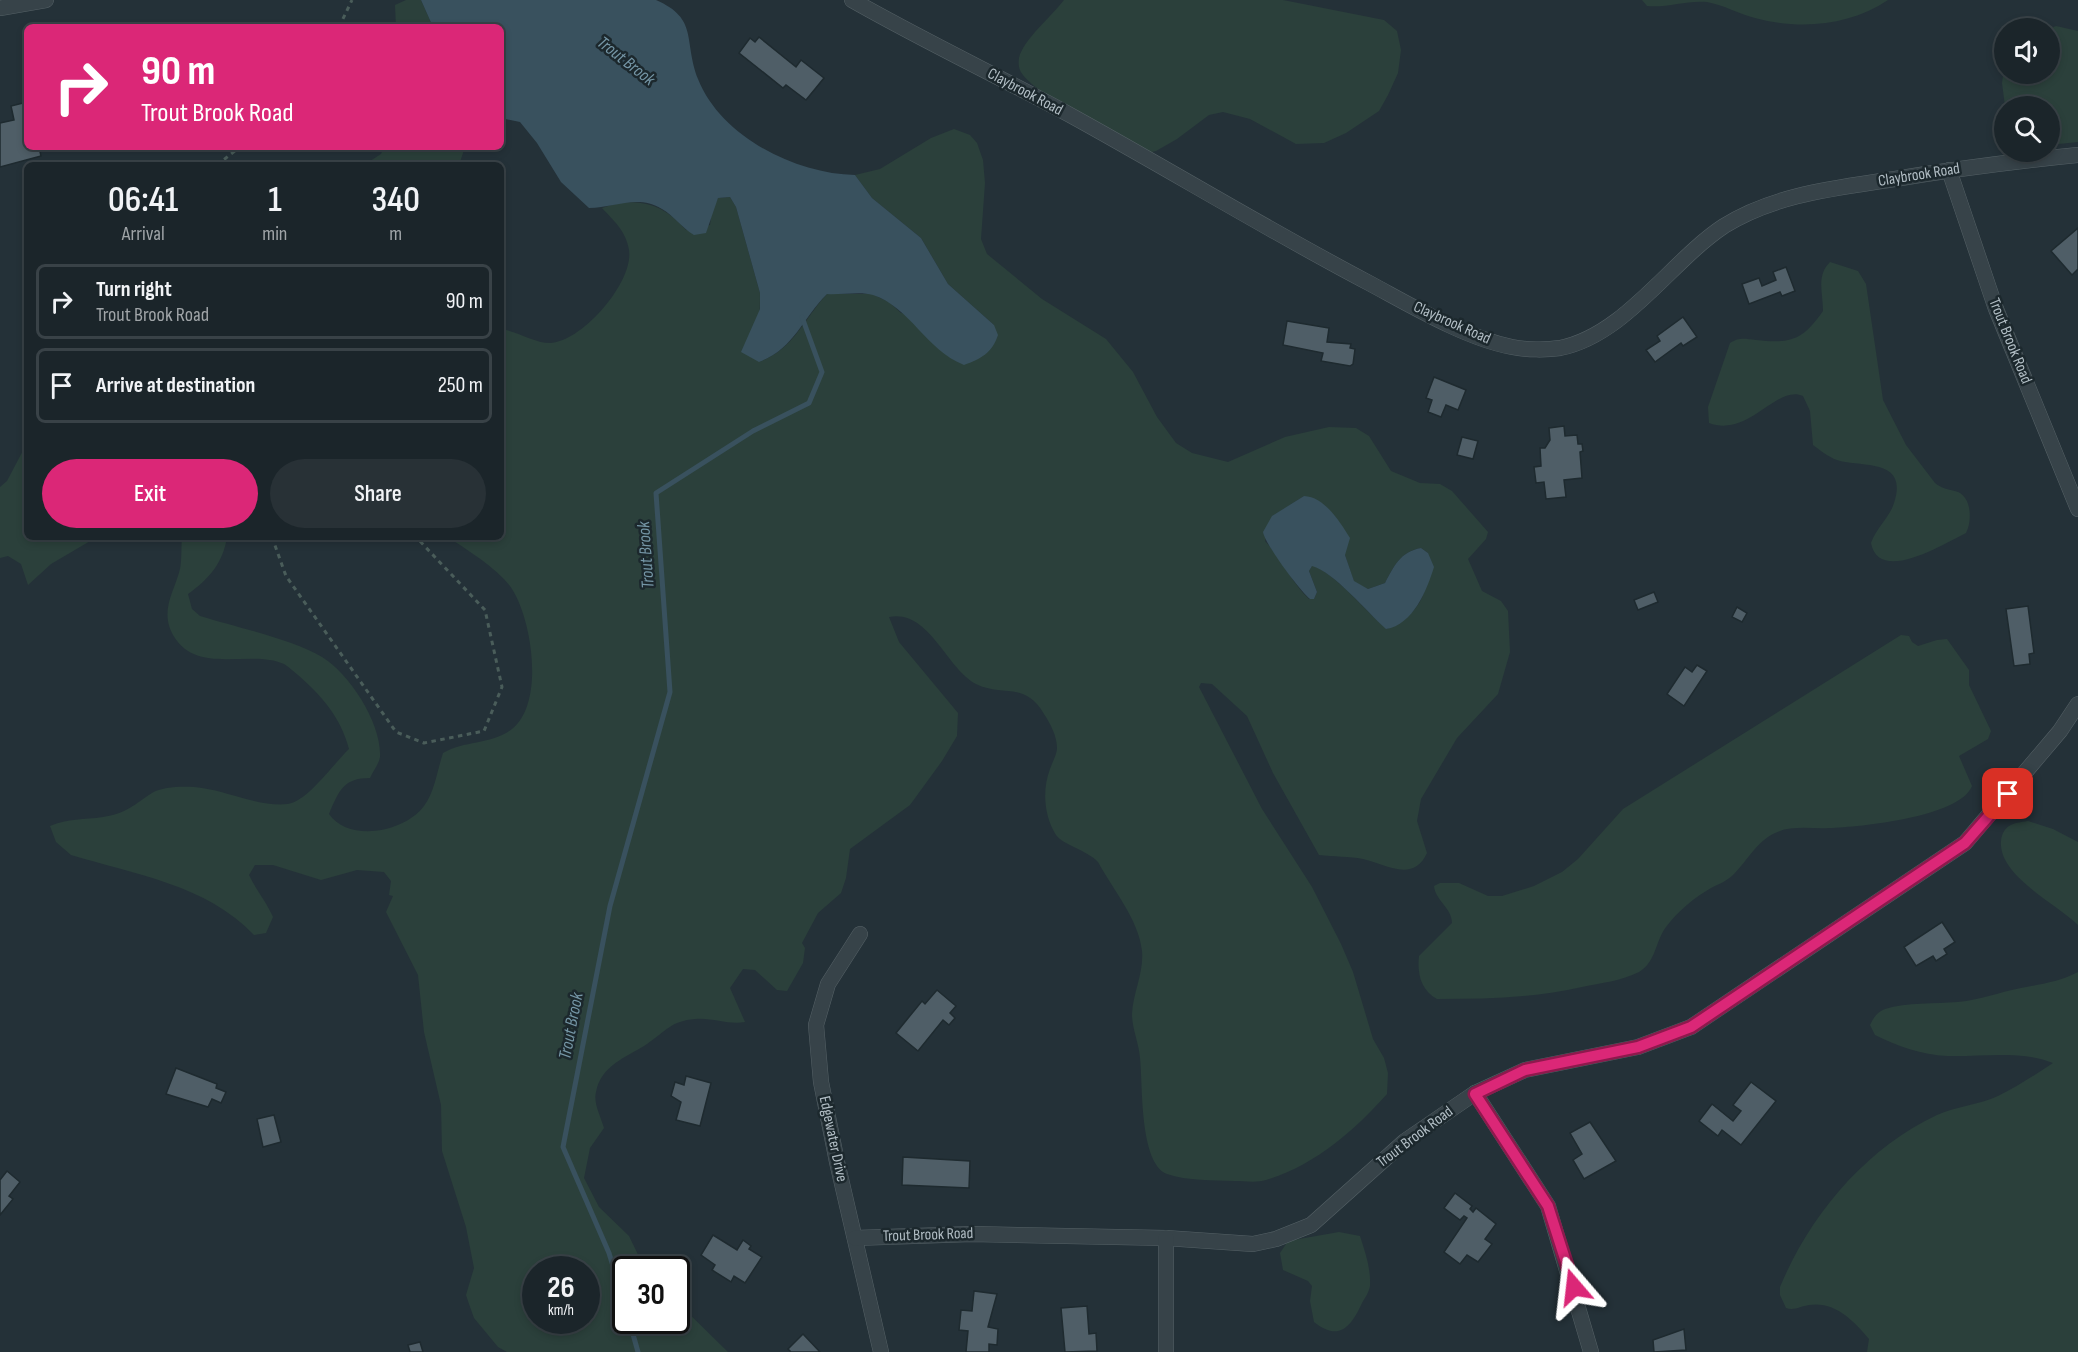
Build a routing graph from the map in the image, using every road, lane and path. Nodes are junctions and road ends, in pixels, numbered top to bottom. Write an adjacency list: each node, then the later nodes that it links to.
1 (46, 0): 4 (street)
2 (352, 0): 5 (path)
3 (852, 0): 9 (street, Claybrook Road)
4 (0, 8)
5 (340, 24)
6 (236, 150): 8 (path)
7 (2078, 155): 9 (street, Claybrook Road)
8 (222, 162)
9 (1949, 170): 10 (street, Trout Brook Road)
10 (2078, 509)
11 (273, 540): 12 (path)
12 (419, 540)
13 (2078, 704): 15 (street, Trout Brook Road)
14 (860, 934): 16 (street, Edgewater Drive)
15 (1475, 1094): 17 (street, Trout Brook Road); 20 (street)
16 (855, 1238): 17 (street, Trout Brook Road); 18 (street, Edgewater Drive)
17 (1166, 1238): 19 (street)
18 (881, 1352)
19 (1166, 1352)
20 (1591, 1352)

